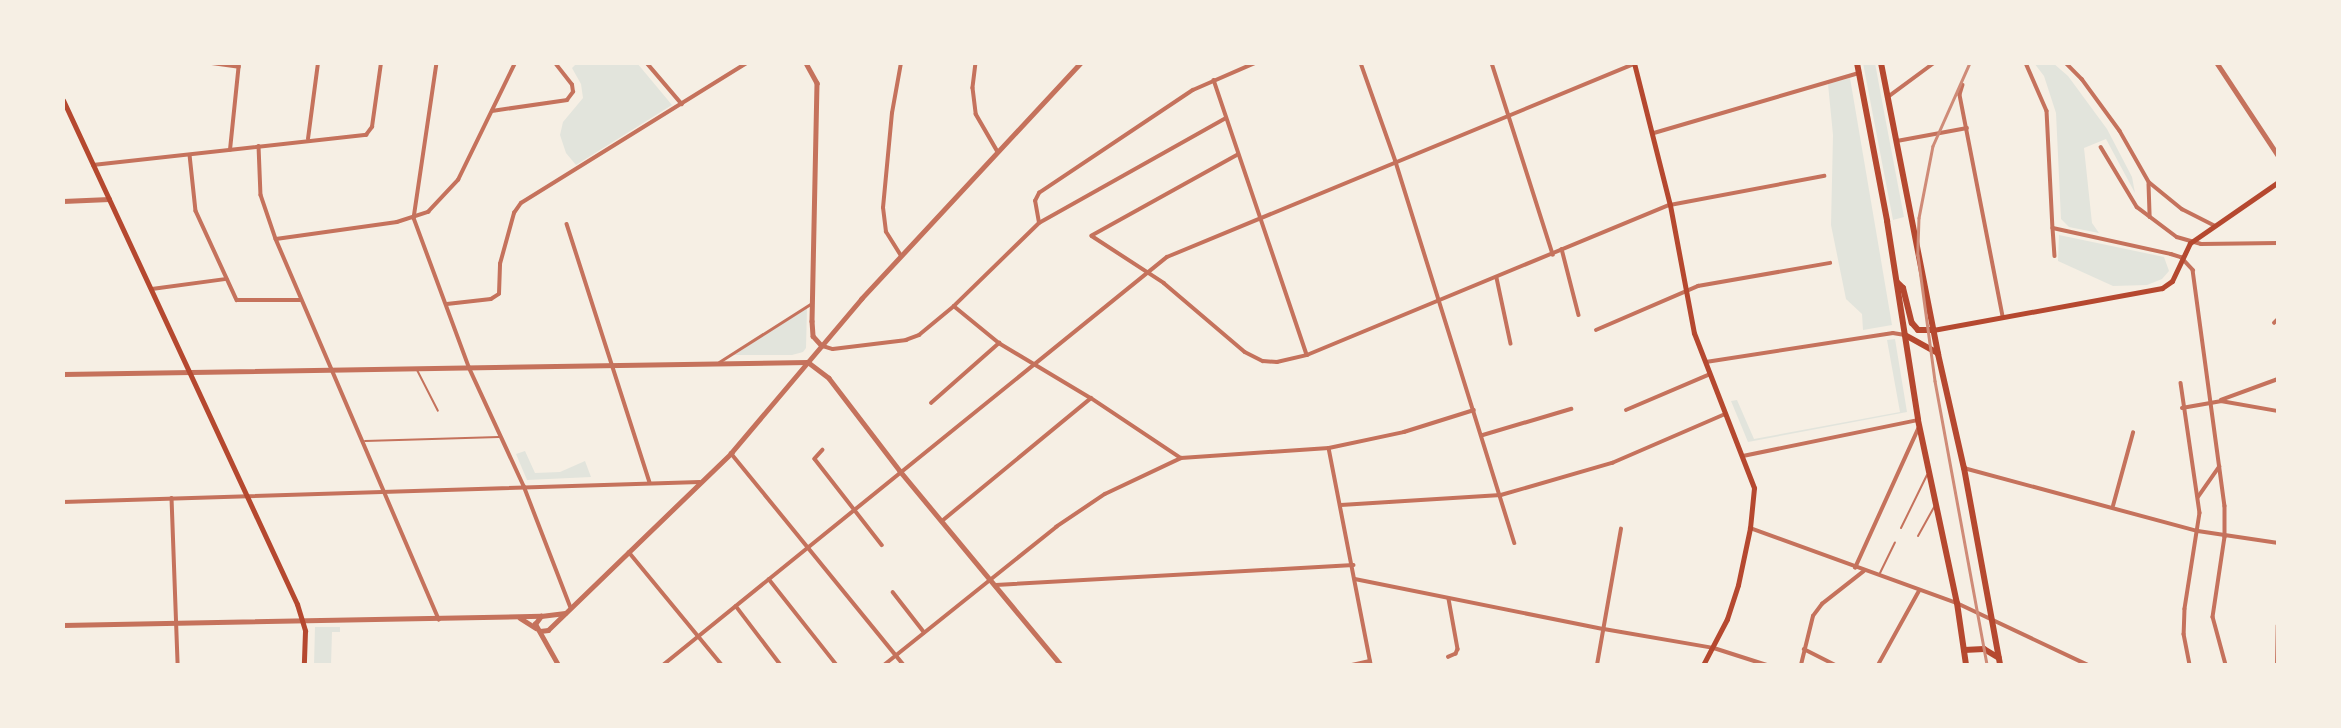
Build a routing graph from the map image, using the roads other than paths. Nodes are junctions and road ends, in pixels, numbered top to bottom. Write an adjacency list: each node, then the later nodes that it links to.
1 (212, 63): 23 (street)
2 (318, 63): 35 (street)
3 (381, 63): 35 (street)
4 (437, 63): 54 (street)
5 (515, 63): 30 (street)
6 (555, 63): 30 (street)
7 (647, 63): 29 (street)
8 (747, 63): 29 (street)
9 (806, 63): 76 (street)
10 (901, 63): 64 (street)
11 (976, 63): 40 (street)
12 (1080, 63): 40 (street)
13 (1255, 63): 25 (street)
14 (1361, 63): 44 (street)
15 (1492, 63): 31 (street)
16 (1635, 63): 31 (street); 34 (main road)
17 (1857, 63): 24 (main road)
18 (1881, 63): 27 (main road)
19 (1934, 63): 27 (street)
20 (2026, 63): 58 (street)
21 (2066, 63): 48 (street)
22 (2217, 63): 43 (street)
23 (239, 65): 39 (street)
24 (1859, 73): 34 (street); 71 (main road)
25 (1214, 80): 32 (street); 55 (street)
26 (1963, 85): 33 (street)
27 (1887, 97): 36 (main road)
28 (63, 100): 45 (main road)
29 (682, 104): 77 (street)
30 (492, 111): 54 (street)
31 (1509, 115): 44 (street); 63 (street)
32 (1226, 118): 42 (street); 55 (street)
33 (1967, 128): 36 (street); 80 (street)
34 (1654, 133): 51 (main road)
35 (308, 139): 37 (street)
36 (1896, 141): 82 (main road)
37 (259, 146): 39 (street); 59 (street)
38 (2101, 146): 53 (street)
39 (230, 150): 41 (street)
40 (998, 152): 64 (street)
41 (190, 155): 45 (street); 70 (street)
42 (1238, 155): 52 (street); 68 (street)
43 (2278, 155)
44 (1396, 162): 52 (street); 75 (street)
45 (93, 165): 49 (main road)
46 (1824, 176): 51 (street)
47 (2278, 182): 57 (main road)
48 (2149, 183): 53 (street); 57 (street)
49 (109, 199): 50 (street); 72 (main road)
50 (63, 201)
51 (1670, 205): 62 (street); 73 (main road)
52 (1259, 216): 68 (street); 87 (street)
53 (2150, 217): 60 (street)
54 (414, 218): 59 (street); 77 (street)
55 (1039, 223): 78 (street)
56 (567, 224): 91 (street)
57 (2214, 225): 60 (main road)
58 (2053, 228): 65 (street); 66 (street)
59 (276, 239): 74 (street)
60 (2190, 243): 61 (street); 66 (main road)
61 (2278, 243)
62 (1562, 249): 63 (street); 79 (street)
63 (1553, 254): 69 (street)
64 (901, 256): 86 (street)
65 (2055, 256)
66 (2181, 257): 80 (main road); 104 (street)
67 (1830, 263): 73 (street)
68 (1147, 271): 87 (street); 93 (street)
69 (1497, 278): 75 (street); 85 (street)
70 (226, 279): 72 (street); 74 (street)
71 (1897, 281): 82 (main road); 83 (main road)
72 (150, 289): 97 (main road)
73 (1686, 290): 81 (street); 92 (main road)
74 (302, 300): 96 (street)
75 (1438, 302): 87 (street); 108 (street)
76 (812, 303): 86 (street); 89 (street)
77 (447, 304): 94 (street)
78 (954, 306): 84 (street); 86 (street)
79 (1578, 315)
80 (2003, 319): 82 (main road)
81 (1595, 330)
82 (1933, 330): 88 (main road)
83 (1905, 335): 88 (main road); 92 (street); 113 (main road)
84 (999, 343): 93 (street); 105 (street)
85 (1511, 344)
86 (821, 346): 90 (street)
87 (1307, 355)
88 (1938, 355): 124 (main road)
89 (719, 362): 90 (street); 91 (street)
90 (808, 362): 120 (street); 125 (street)
91 (611, 363): 94 (street); 128 (street)
92 (1703, 363): 99 (main road)
93 (1034, 364): 102 (street); 125 (street)
94 (469, 367): 95 (street); 116 (street)
95 (416, 368): 96 (street); 110 (lane)
96 (333, 369): 97 (street); 117 (street)
97 (188, 373): 98 (street); 132 (main road)
98 (63, 374)
99 (1708, 375): 109 (street); 112 (main road)
100 (2278, 379): 103 (street)
101 (2181, 383): 106 (street)
102 (1091, 398): 122 (street); 140 (street)
103 (2221, 401): 104 (street); 111 (street)
104 (2212, 402): 106 (street); 123 (street)
105 (930, 403)
106 (2182, 408): 133 (street)
107 (1572, 409): 115 (street)
108 (1474, 410): 115 (street); 118 (street)
109 (1626, 410)
110 (438, 411)
111 (2278, 411)
112 (1723, 415): 121 (main road); 131 (street)
113 (1919, 424): 121 (street); 126 (main road); 154 (street)
114 (2133, 433): 138 (street)
115 (1483, 435): 131 (street)
116 (502, 437): 117 (lane); 129 (street)
117 (364, 441): 130 (street)
118 (1329, 448): 122 (street); 137 (street)
119 (823, 450): 139 (street)
120 (731, 453): 127 (street); 151 (street)
121 (1743, 456): 141 (main road)
122 (1181, 458): 158 (street)
123 (2220, 465): 133 (street); 146 (street)
124 (1964, 468): 138 (street); 169 (main road)
125 (900, 471): 139 (street); 140 (street)
126 (1929, 471): 136 (main road); 142 (lane)
127 (700, 482): 128 (street); 152 (street)
128 (650, 483): 129 (street)
129 (524, 486): 130 (street); 166 (street)
130 (385, 491): 132 (street); 170 (street)
131 (1501, 495): 137 (street); 148 (street)
132 (245, 496): 134 (street); 171 (main road)
133 (2198, 497): 144 (street)
134 (172, 498): 135 (street); 172 (street)
135 (63, 502)
136 (1936, 503): 145 (lane); 164 (main road)
137 (1341, 505): 153 (street)
138 (2113, 507): 144 (street)
139 (853, 509): 150 (street); 151 (street)
140 (942, 521): 158 (street)
141 (1750, 528): 154 (street); 180 (main road)
142 (1901, 528)
143 (1621, 529): 176 (street)
144 (2198, 531): 146 (street); 207 (street)
145 (1918, 536)
146 (2225, 537): 149 (street); 208 (street)
147 (1895, 542): 156 (lane)
148 (1515, 543)
149 (2278, 543)
150 (881, 545)
151 (807, 547): 157 (street); 184 (street)
152 (628, 551): 166 (street); 179 (street)
153 (1353, 565): 159 (street); 160 (street)
154 (1854, 568): 155 (street)
155 (1864, 571): 156 (street); 182 (street)
156 (1878, 576): 161 (street)
157 (768, 579): 165 (street); 194 (street)
158 (990, 579): 160 (street); 178 (street)
159 (1355, 579): 163 (street); 187 (street)
160 (996, 585): 197 (street)
161 (1920, 590): 164 (street); 204 (street)
162 (893, 592): 178 (street)
163 (1449, 599): 176 (street); 185 (street)
164 (1957, 603): 169 (street); 183 (main road)
165 (735, 606): 179 (street); 193 (street)
166 (568, 611): 167 (street); 175 (street)
167 (543, 616): 168 (street); 175 (street); 177 (street)
168 (519, 618): 170 (street); 177 (street)
169 (1991, 619): 186 (main road); 206 (street)
170 (439, 620): 171 (street)
171 (304, 621): 172 (street); 189 (main road)
172 (177, 623): 173 (street); 188 (street)
173 (63, 625)
174 (2278, 626): 209 (street)
175 (549, 629): 177 (street); 181 (street)
176 (1604, 629): 180 (street); 199 (street)
177 (538, 630): 181 (street)
178 (924, 632): 184 (street)
179 (699, 636): 191 (street); 192 (street)
180 (1714, 648): 200 (main road); 201 (street)
181 (548, 649): 190 (street)
182 (1804, 649): 202 (street); 203 (street)
183 (1964, 650): 186 (main road); 205 (main road)
184 (896, 655): 195 (street); 196 (street)
185 (1449, 657)
186 (1999, 662)
187 (1371, 663): 198 (street)
188 (178, 665)
189 (304, 665)
190 (558, 665)
191 (663, 665)
192 (722, 665)
193 (781, 665)
194 (837, 665)
195 (884, 665)
196 (904, 665)
197 (1061, 665)
198 (1352, 665)
199 (1597, 665)
200 (1703, 665)
201 (1767, 665)
202 (1801, 665)
203 (1836, 665)
204 (1878, 665)
205 (1966, 665)
206 (2088, 665)
207 (2190, 665)
208 (2226, 665)
209 (2277, 665)

